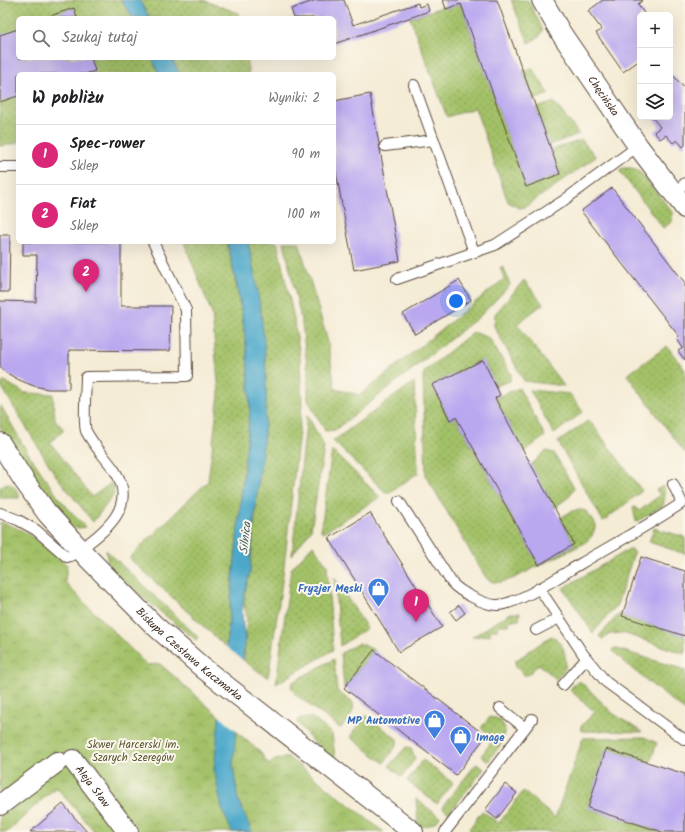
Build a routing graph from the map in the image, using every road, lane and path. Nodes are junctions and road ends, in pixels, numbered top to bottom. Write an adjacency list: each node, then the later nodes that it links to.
1 (542, 0): 5 (street, Chęcińska)
2 (414, 86): 3 (lane)
3 (434, 140): 4 (lane); 10 (lane)
4 (385, 146)
5 (638, 146): 8 (street, Chęcińska); 10 (lane)
6 (0, 167): 7 (lane)
7 (16, 167)
8 (681, 195)
9 (154, 244): 16 (lane)
10 (474, 252): 11 (lane)
11 (397, 279)
12 (0, 443): 16 (street, Biskupa Czesława Kaczmarka)
13 (673, 484): 17 (lane)
14 (399, 501): 17 (lane)
15 (0, 514): 16 (lane)
16 (80, 549): 28 (street, Biskupa Czesława Kaczmarka)
17 (539, 588): 18 (lane)
18 (559, 618): 19 (lane); 20 (lane)
19 (536, 630)
20 (586, 659): 21 (lane); 25 (lane)
21 (563, 684)
22 (500, 708): 24 (lane)
23 (532, 719): 24 (lane)
24 (525, 728): 29 (lane)
25 (685, 740)
26 (0, 805): 27 (street, Aleja Sław)
27 (128, 832)
28 (413, 832)
29 (445, 832)

